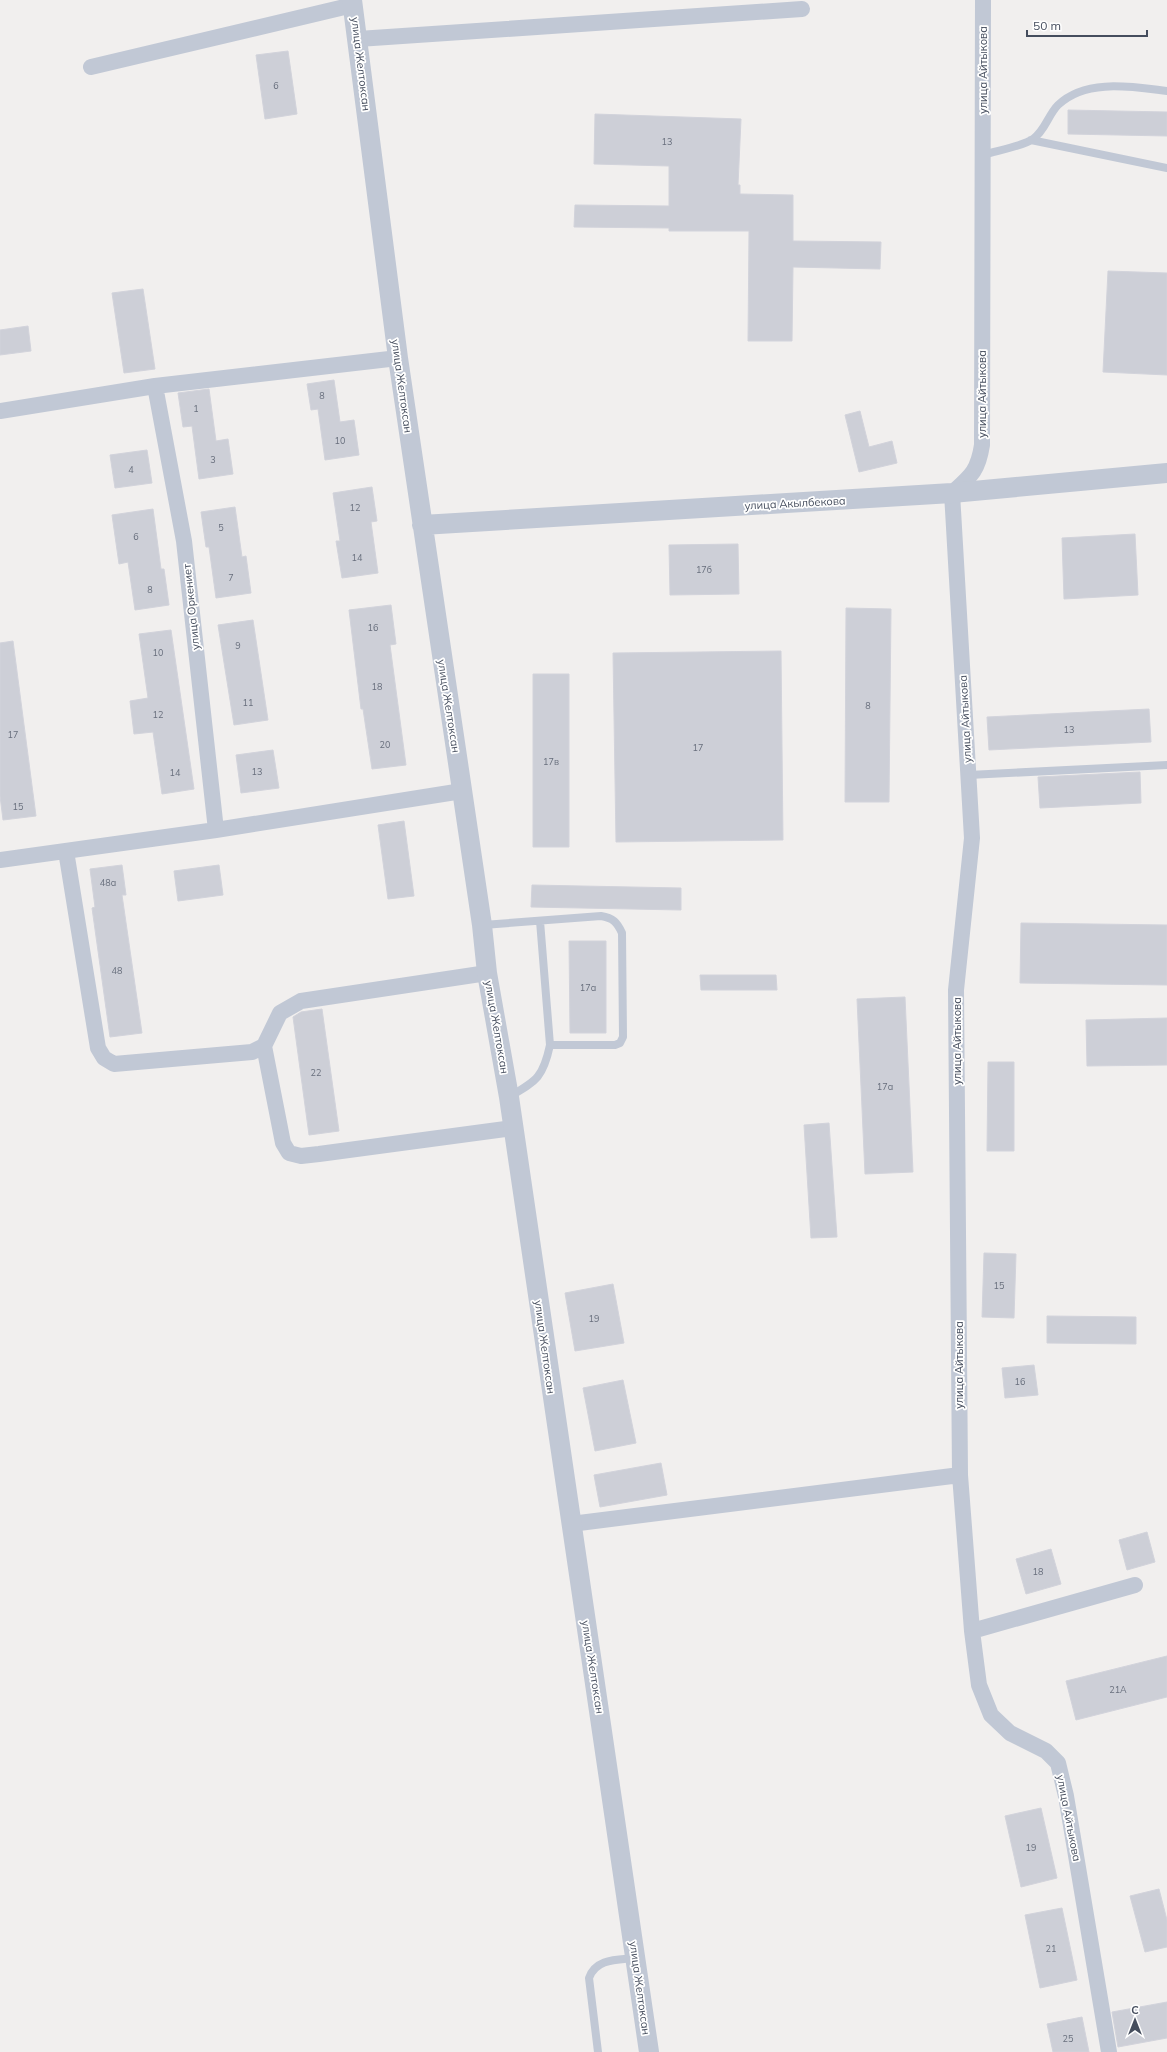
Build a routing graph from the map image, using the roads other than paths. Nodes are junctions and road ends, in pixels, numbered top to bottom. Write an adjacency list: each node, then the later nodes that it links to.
1 (983, 0): 8 (street, улица Айтыкова)
2 (353, 3): 4 (street, улица Желтоксан); 5 (street)
3 (802, 9): 4 (street)
4 (358, 39): 10 (street, улица Желтоксан)
5 (91, 67)
6 (1167, 91): 7 (lane)
7 (1032, 140): 8 (lane); 9 (lane)
8 (983, 155): 14 (street, улица Айтыкова)
9 (1167, 168)
10 (398, 358): 11 (street); 15 (street, улица Желтоксан)
11 (155, 386): 12 (street); 19 (street, улица Оркениет)
12 (0, 411)
13 (1167, 473): 14 (street, улица Акылбекова)
14 (952, 494): 15 (street, улица Акылбекова); 17 (street, улица Айтыкова)
15 (422, 524): 18 (street, улица Желтоксан)
16 (1167, 765): 17 (lane)
17 (969, 775): 29 (street, улица Айтыкова)
18 (462, 791): 19 (street); 23 (street, улица Желтоксан)
19 (216, 830): 20 (street)
20 (66, 851): 21 (street); 25 (street)
21 (0, 860)
22 (540, 921): 23 (lane); 26 (lane); 26 (lane)
23 (482, 925): 24 (street, улица Желтоксан)
24 (488, 973): 25 (street); 27 (street, улица Желтоксан)
25 (264, 1046): 28 (street)
26 (550, 1046): 27 (lane)
27 (508, 1097): 28 (street, улица Желтоксан)
28 (513, 1128): 30 (street, улица Желтоксан)
29 (960, 1475): 30 (street); 32 (street, улица Айтыкова)
30 (571, 1524): 33 (street, улица Желтоксан)
31 (1135, 1585): 32 (street)
32 (972, 1632): 36 (street, улица Айтыкова)
33 (636, 1958): 34 (lane); 35 (street, улица Желтоксан)
34 (598, 2052)
35 (649, 2052)
36 (1109, 2052)

